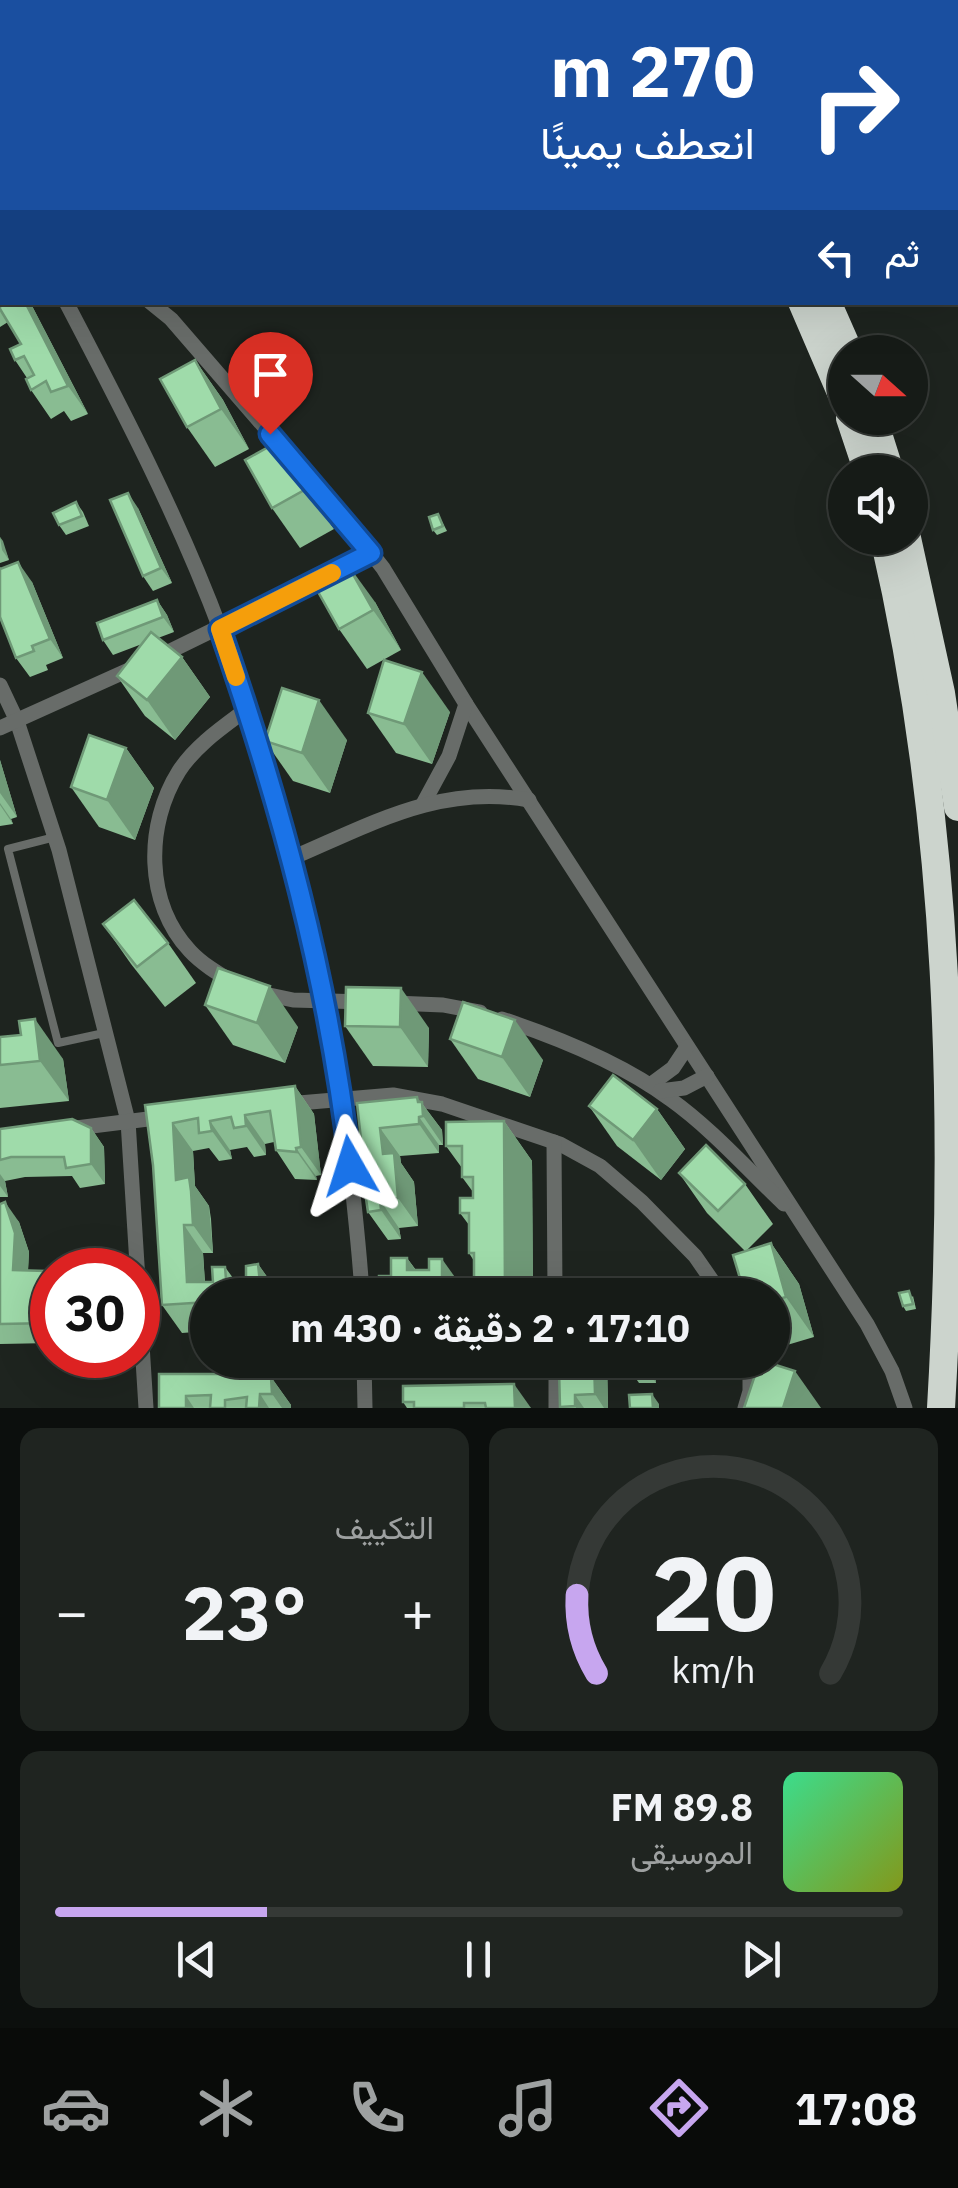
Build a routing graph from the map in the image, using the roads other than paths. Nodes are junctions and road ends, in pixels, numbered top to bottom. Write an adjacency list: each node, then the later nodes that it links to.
1 (68, 305): 10 (street)
2 (154, 305): 7 (street)
3 (803, 305): 6 (highway)
4 (827, 305): 5 (highway)
5 (841, 335)
6 (828, 362)
7 (371, 553): 10 (street); 12 (street)
8 (888, 555): 44 (highway)
9 (911, 555): 18 (highway)
10 (220, 629): 13 (street); 14 (street)
11 (0, 686): 14 (street)
12 (466, 704): 16 (street); 17 (street)
13 (247, 708): 20 (street); 21 (street)
14 (17, 721): 15 (street); 19 (street)
15 (0, 728)
16 (530, 800): 17 (street); 23 (street)
17 (422, 804): 20 (street)
18 (958, 807)
19 (55, 837): 22 (street); 22 (lane)
20 (292, 858): 21 (street)
21 (326, 1000): 25 (street); 26 (street)
22 (108, 1032): 29 (street)
23 (688, 1047): 24 (street); 25 (street)
24 (707, 1076): 25 (street); 32 (street)
25 (655, 1088): 32 (street)
26 (342, 1098): 27 (street); 31 (street); 33 (street)
27 (264, 1106)
28 (186, 1114): 29 (street)
29 (128, 1121): 30 (street); 39 (street)
30 (55, 1132)
31 (554, 1142): 34 (street); 35 (street)
32 (804, 1222): 43 (street)
33 (360, 1278)
34 (555, 1278)
35 (710, 1278)
36 (364, 1378): 40 (street)
37 (556, 1378): 41 (street)
38 (750, 1378): 42 (street)
39 (146, 1408)
40 (365, 1408)
41 (556, 1408)
42 (745, 1408)
43 (905, 1408)
44 (942, 1408)

